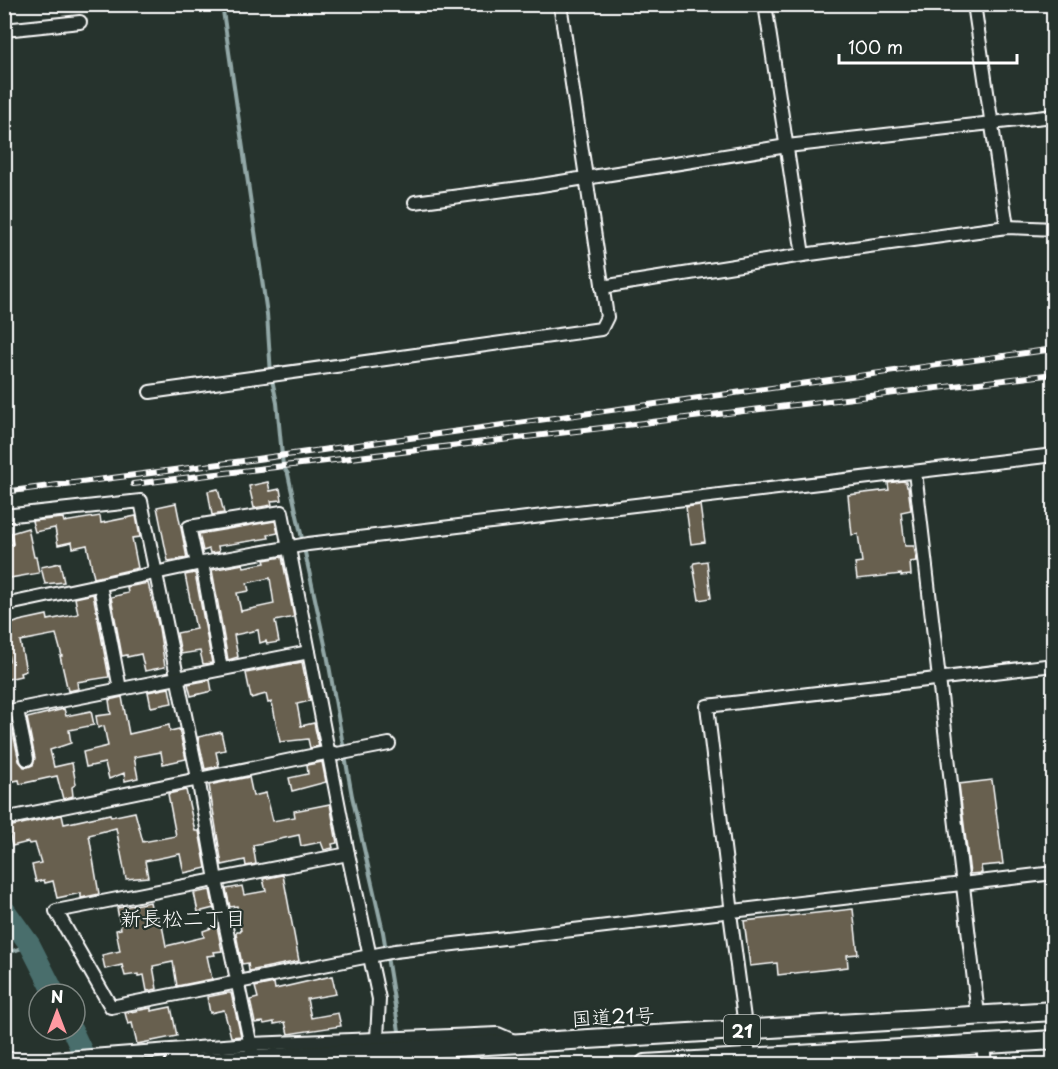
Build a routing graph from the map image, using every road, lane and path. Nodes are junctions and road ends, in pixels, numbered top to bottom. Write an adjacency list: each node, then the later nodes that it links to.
1 (560, 4): 9 (street)
2 (765, 4): 8 (street)
3 (974, 4): 7 (street)
4 (80, 22): 5 (street)
5 (4, 30)
6 (1053, 116): 7 (street)
7 (991, 124): 8 (street); 11 (street)
8 (787, 146): 9 (street); 13 (street)
9 (585, 178): 10 (street); 14 (street)
10 (415, 202)
11 (1007, 227): 12 (street); 13 (street)
12 (1053, 229)
13 (803, 255): 14 (street)
14 (602, 287): 15 (street)
15 (150, 392)
16 (1053, 455): 17 (street)
17 (915, 472): 19 (street); 28 (street)
18 (4, 516): 21 (street)
19 (291, 547): 20 (street); 20 (street); 24 (street)
20 (199, 563): 21 (street); 26 (street)
21 (157, 574): 22 (street); 27 (street)
22 (100, 585): 23 (street); 29 (street)
23 (4, 604)
24 (309, 652): 26 (street); 32 (street)
25 (1053, 665): 28 (street)
26 (221, 669): 27 (street)
27 (176, 678): 29 (street); 34 (street)
28 (938, 678): 39 (street); 40 (street)
29 (120, 689): 30 (street)
30 (11, 711): 33 (street)
31 (389, 744): 32 (street)
32 (339, 752): 34 (street); 36 (street)
33 (27, 759)
34 (198, 778): 35 (street); 38 (street)
35 (4, 819)
36 (348, 854): 38 (street); 41 (street)
37 (1053, 873): 39 (street)
38 (216, 880): 42 (street); 42 (street)
39 (964, 883): 40 (street); 44 (street)
40 (730, 913): 41 (street); 45 (street)
41 (375, 955): 42 (street); 46 (street)
42 (236, 982): 50 (street)
43 (1053, 1011): 44 (highway, 国道21号 / 21)
44 (978, 1015): 45 (highway, 国道21号 / 21)
45 (745, 1030): 48 (highway, 国道21号 / 21); 52 (street)
46 (377, 1039): 48 (street); 50 (street)
47 (1053, 1040): 49 (highway, 21)
48 (519, 1044): 53 (highway, 国道21号 / 21)
49 (983, 1044): 52 (highway, 21); 55 (street)
50 (251, 1048): 51 (street)
51 (4, 1059)
52 (750, 1061): 54 (highway, 21)
53 (174, 1065)
54 (645, 1065)
55 (985, 1065)

